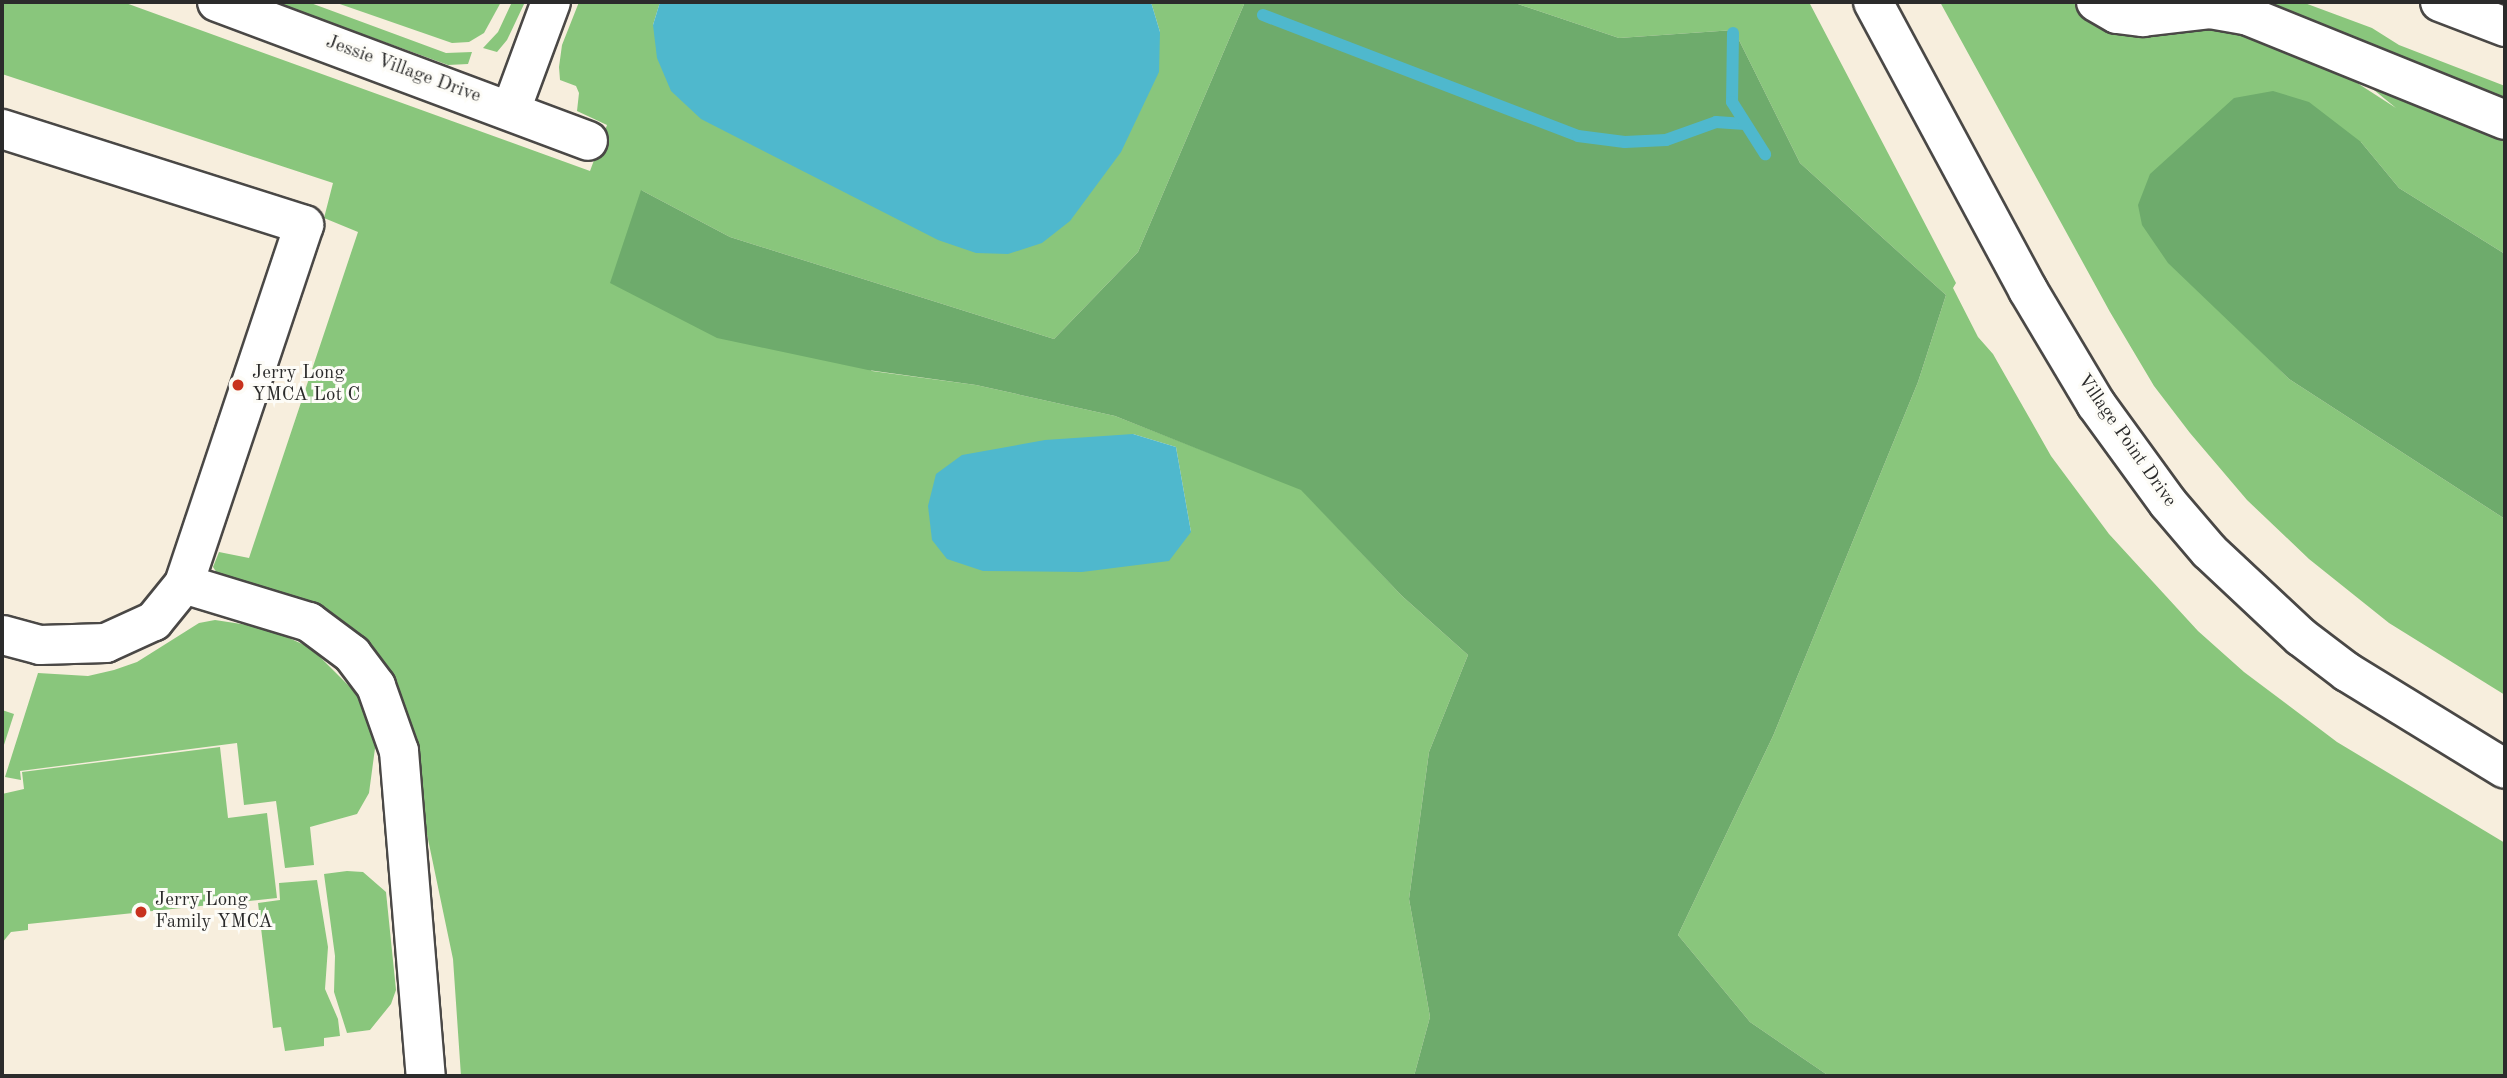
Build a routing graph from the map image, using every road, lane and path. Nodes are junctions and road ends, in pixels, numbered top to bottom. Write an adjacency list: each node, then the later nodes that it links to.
1 (217, 2): 7 (street, Jessie Village Drive)
2 (551, 2): 7 (street)
3 (1873, 2): 13 (street, Village Point Drive)
4 (2096, 2): 8 (street)
5 (2440, 2): 6 (street)
6 (2505, 27)
7 (511, 110): 10 (street, Jessie Village Drive)
8 (2505, 120)
9 (2, 129): 11 (street)
10 (588, 141)
11 (184, 584): 12 (street); 14 (street)
12 (2, 635)
13 (2505, 769)
14 (426, 1076)

